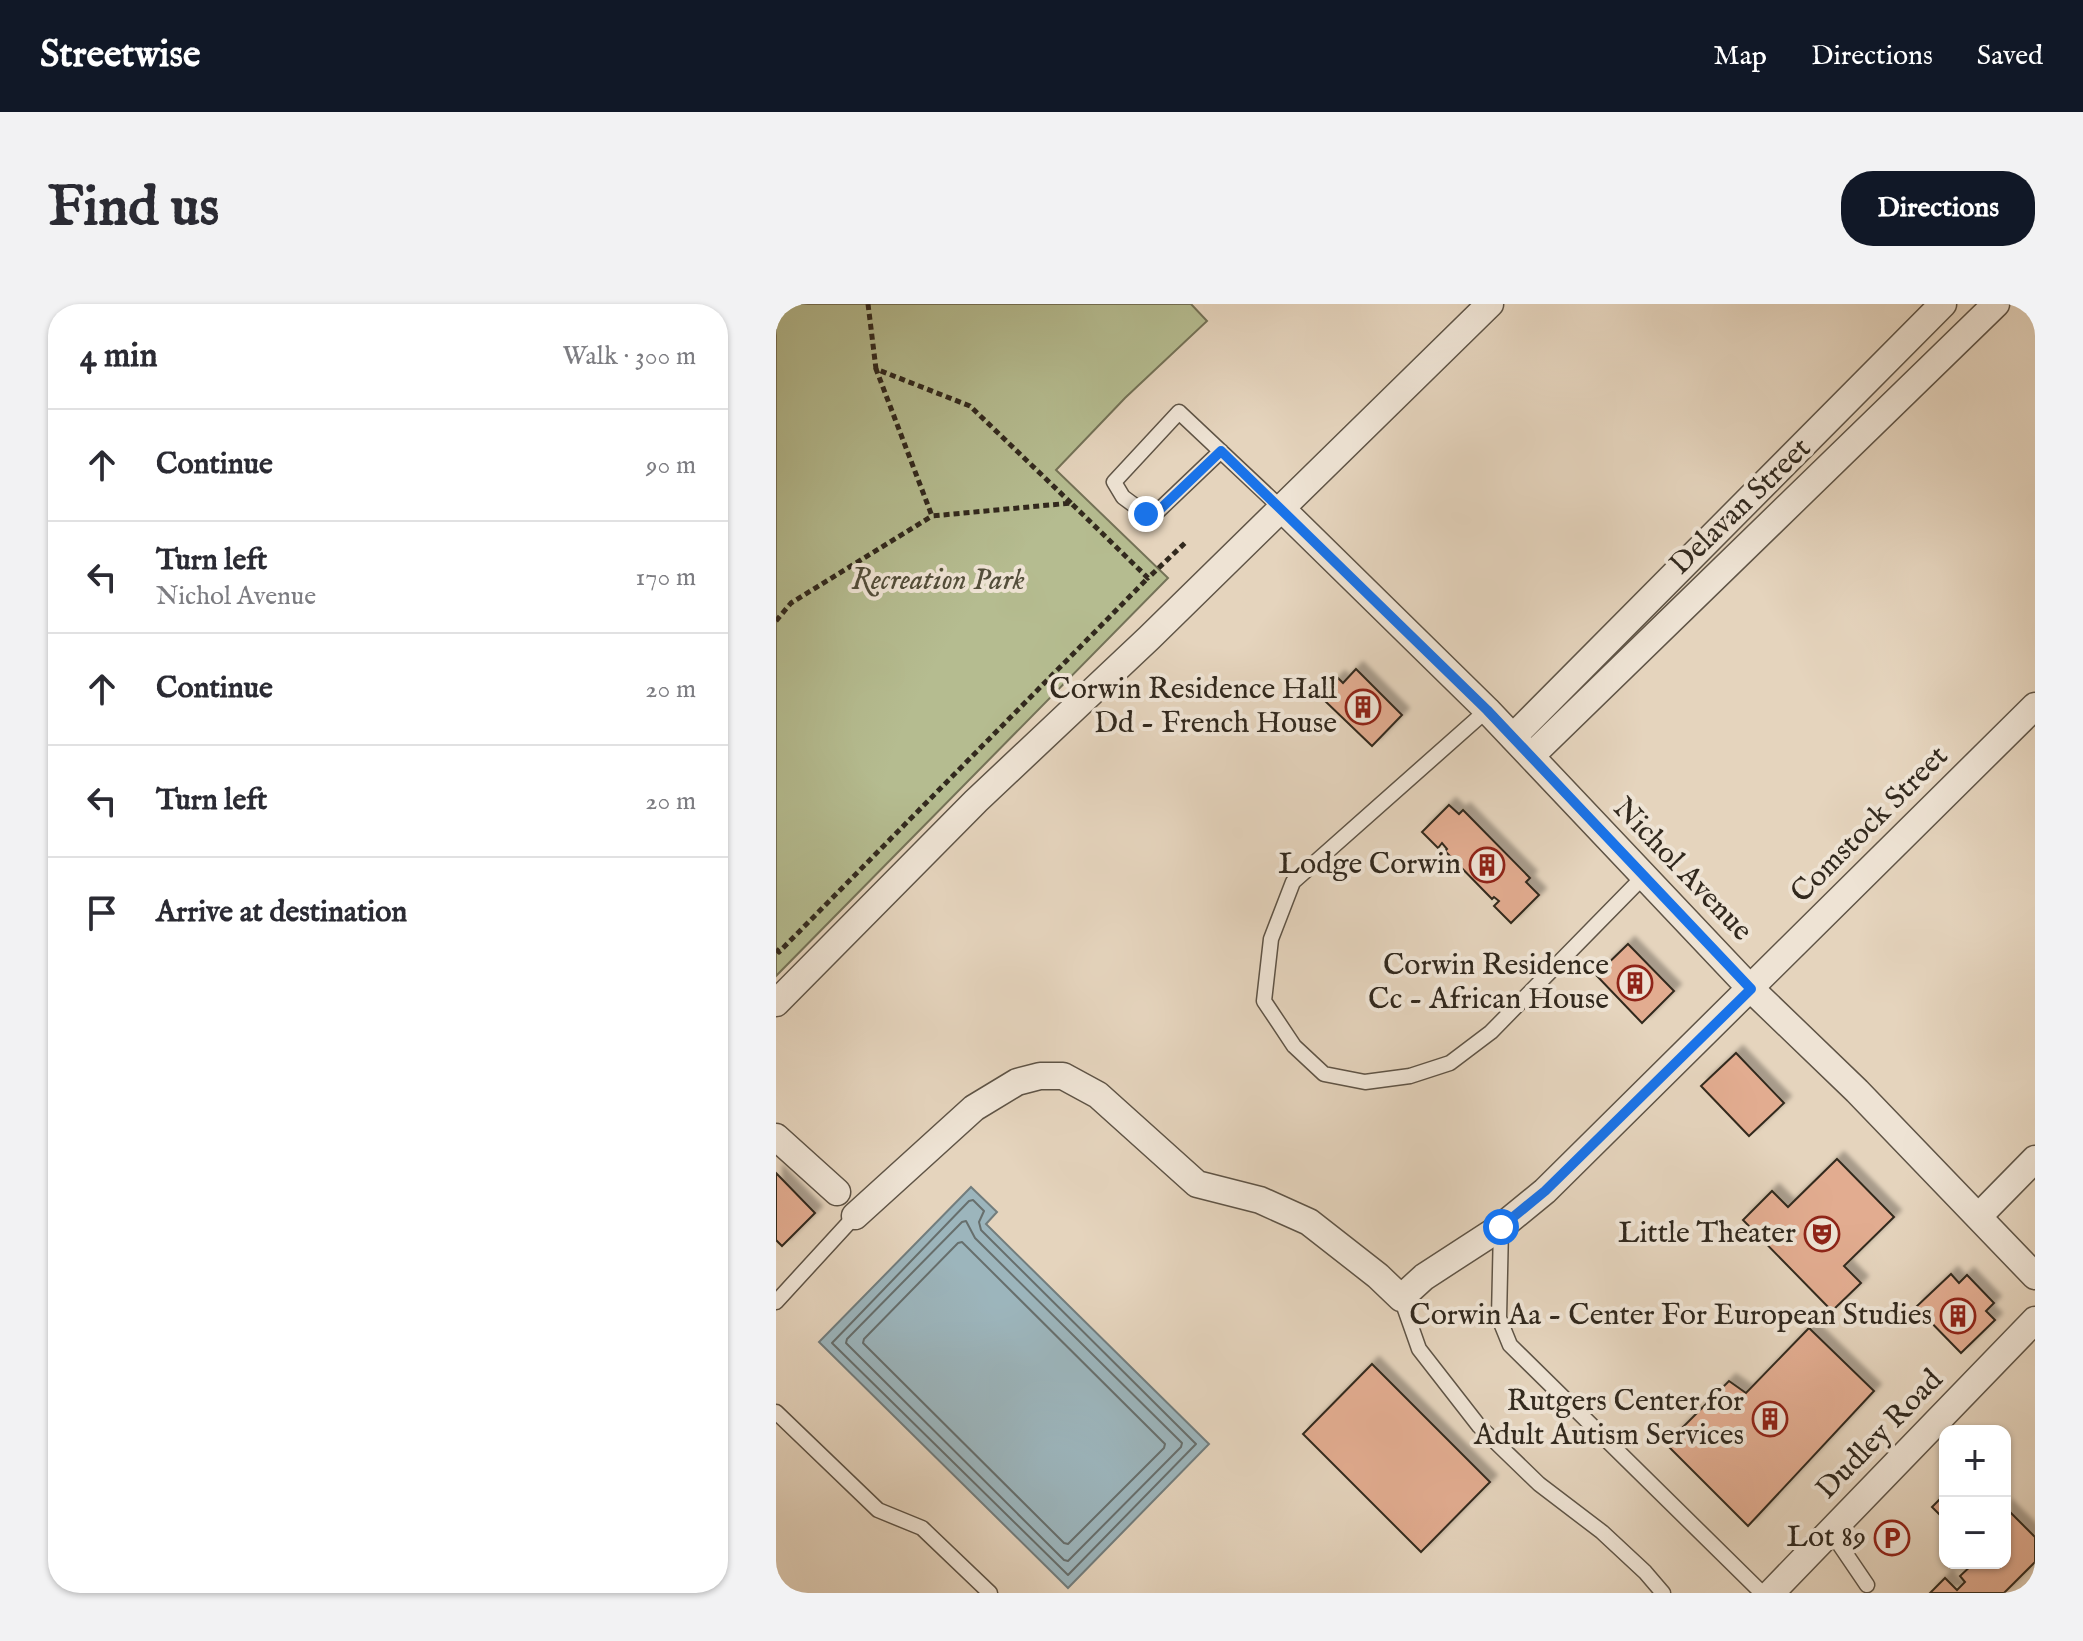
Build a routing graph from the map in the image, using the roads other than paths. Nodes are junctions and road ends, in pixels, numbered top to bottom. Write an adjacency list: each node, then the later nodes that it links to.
1 (1490, 304): 5 (street)
2 (1943, 304): 8 (street, Delavan Street)
3 (1996, 304): 8 (street, Delavan Street)
4 (1221, 451): 4 (lane); 5 (lane)
5 (1281, 508): 7 (street, Nichol Avenue); 11 (street)
6 (2035, 706): 10 (street, Comstock Street)
7 (1487, 710): 8 (street, Nichol Avenue); 9 (lane)
8 (1522, 746): 9 (street, Nichol Avenue)
9 (1643, 877): 10 (street, Nichol Avenue)
10 (1751, 989): 16 (street, Nichol Avenue); 17 (street, Comstock Street)
11 (776, 1003)
12 (777, 1138): 14 (street)
13 (2035, 1159): 16 (street)
14 (837, 1192)
15 (855, 1216): 19 (street); 20 (lane)
16 (1979, 1216): 18 (street, Nichol Avenue)
17 (1501, 1227): 19 (street, Comstock Street); 27 (lane)
18 (2035, 1276)
19 (1401, 1298): 26 (lane)
20 (776, 1302)
21 (2035, 1320): 23 (street, Dudley Road)
22 (776, 1412): 25 (lane)
23 (1831, 1532): 24 (lane); 28 (street, Dudley Road)
24 (1867, 1585)
25 (990, 1593)
26 (1663, 1593)
27 (1762, 1593)
28 (1771, 1593)

